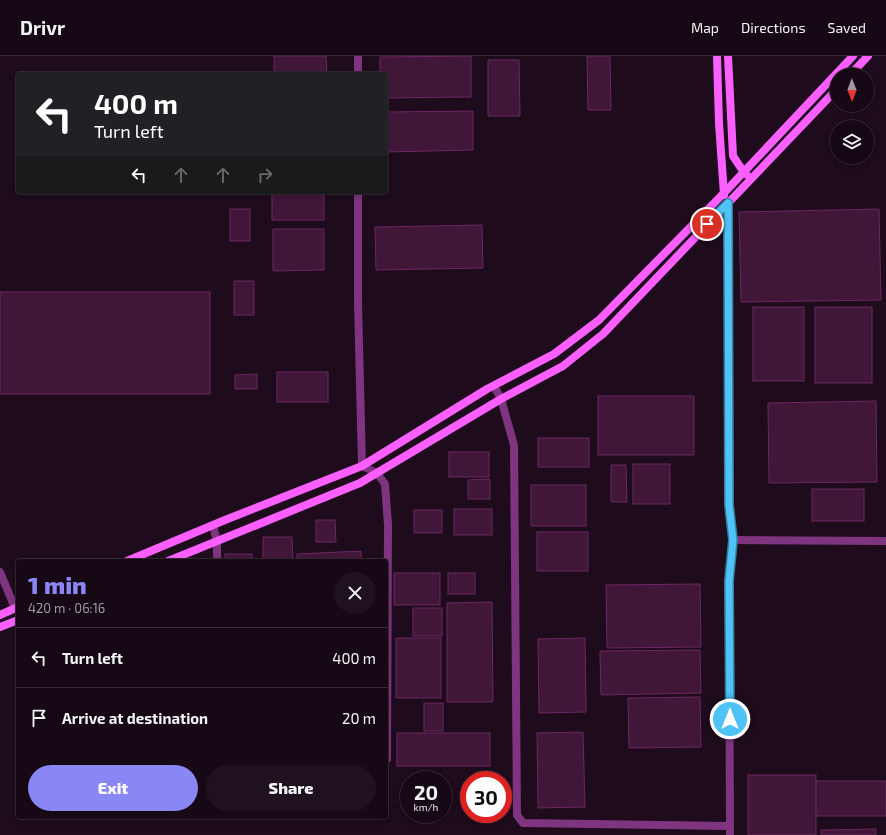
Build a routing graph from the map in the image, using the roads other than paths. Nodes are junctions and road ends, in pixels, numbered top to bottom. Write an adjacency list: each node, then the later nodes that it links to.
1 (358, 56): 7 (street)
2 (718, 56): 11 (street)
3 (728, 56): 9 (street)
4 (853, 56): 9 (street)
5 (868, 56): 6 (street)
6 (857, 68)
7 (358, 72)
8 (830, 96): 10 (street)
9 (743, 171): 10 (street); 11 (street)
10 (751, 179): 13 (street)
11 (724, 192): 13 (street); 14 (street)
12 (358, 194): 16 (street)
13 (728, 203): 15 (street); 19 (street)
14 (494, 386): 15 (street); 16 (street)
15 (501, 399): 17 (street); 31 (street)
16 (362, 466): 17 (street); 18 (street)
17 (377, 473): 21 (street); 25 (street)
18 (213, 525): 21 (street); 22 (street)
19 (733, 540): 20 (street); 31 (street)
20 (886, 541)
21 (217, 542): 23 (street); 24 (street)
22 (133, 559)
23 (173, 559)
24 (217, 559)
25 (388, 559)
26 (0, 572): 27 (street)
27 (16, 608): 28 (street)
28 (0, 615)
29 (16, 621): 30 (street)
30 (0, 627)
31 (730, 826): 32 (street)
32 (730, 835)

